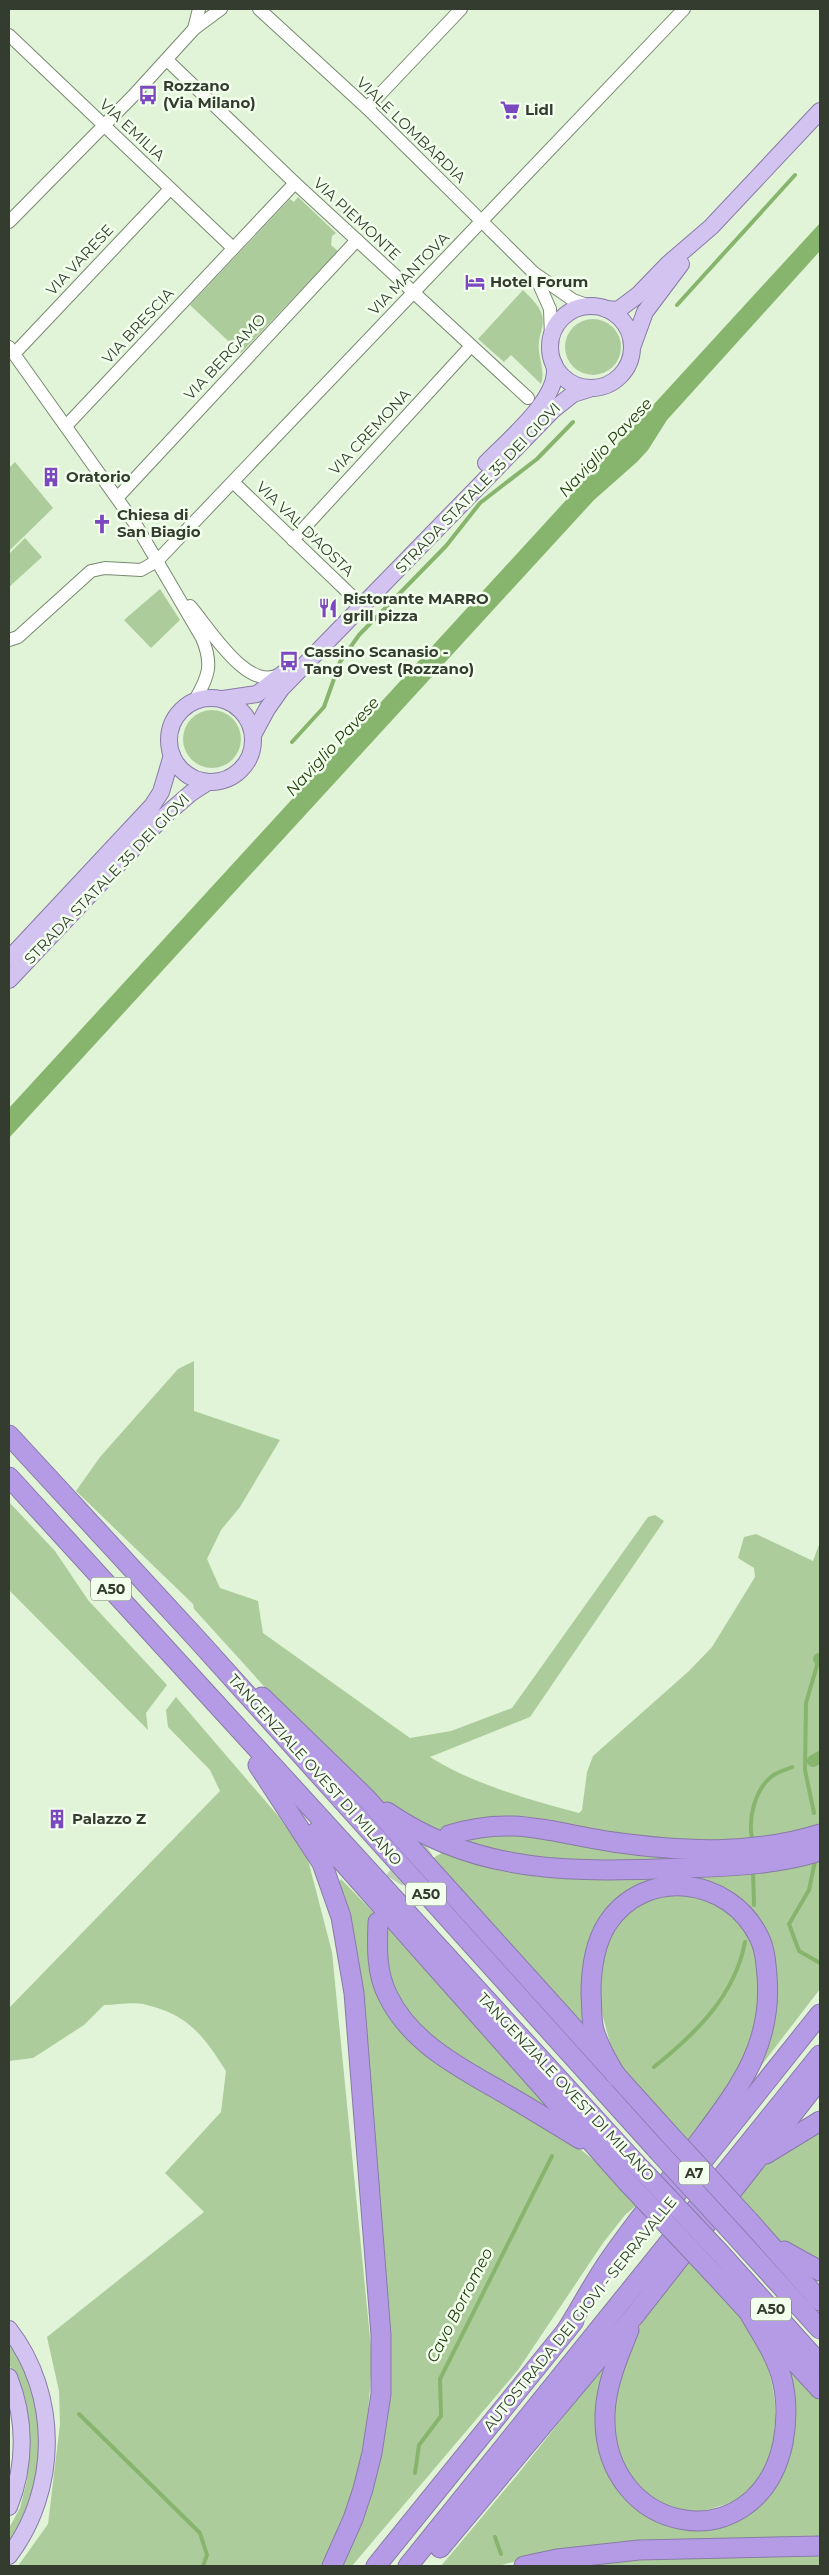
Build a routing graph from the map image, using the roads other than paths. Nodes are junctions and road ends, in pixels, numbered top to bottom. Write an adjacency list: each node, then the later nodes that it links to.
1 (199, 9): 6 (street)
2 (221, 9): 6 (street)
3 (461, 9): 9 (street)
4 (684, 9): 15 (street, VIA MANTOVA)
5 (258, 10): 9 (street, VIALE LOMBARDIA)
6 (194, 29): 8 (street)
7 (9, 35): 11 (street, VIA EMILIA)
8 (167, 60): 11 (street); 12 (street, VIA PIEMONTE)
9 (367, 108): 15 (street, VIALE LOMBARDIA)
10 (820, 111): 16 (main road)
11 (104, 126): 13 (street, VIA EMILIA); 14 (street)
12 (295, 183): 17 (street, VIA PIEMONTE); 18 (street, VIA BRESCIA)
13 (170, 189): 18 (street, VIA EMILIA); 24 (street, VIA VARESE)
14 (9, 222)
15 (480, 222): 19 (street, VIALE LOMBARDIA); 20 (street, VIA MANTOVA)
16 (711, 227): 21 (main road); 25 (main road)
17 (357, 240): 20 (street, VIA PIEMONTE); 31 (street, VIA BERGAMO)
18 (233, 248): 29 (street, VIA BRESCIA)
19 (534, 273): 21 (street, VIALE LOMBARDIA); 22 (street, VIALE LOMBARDIA)
20 (413, 293): 23 (street, VIA PIEMONTE); 30 (street, VIA MANTOVA)
21 (599, 308): 22 (main road); 25 (main road)
22 (551, 338): 26 (main road)
23 (471, 346): 28 (street, VIA PIEMONTE); 32 (street, VIA CREMONA)
24 (11, 351): 29 (street)
25 (632, 352): 27 (main road)
26 (554, 364): 27 (main road); 35 (main road, STRADA STATALE 35 DEI GIOVI)
27 (592, 388): 40 (main road, STRADA STATALE 35 DEI GIOVI)
28 (528, 398)
29 (66, 426): 31 (street)
30 (233, 482): 32 (street, VIA VAL D'AOSTA); 33 (street, VIA MANTOVA)
31 (118, 497): 33 (street)
32 (294, 540): 35 (street, VIA VAL D'AOSTA)
33 (157, 560): 34 (street); 36 (street)
34 (171, 583): 37 (street); 39 (street)
35 (355, 600): 37 (main road, STRADA STATALE 35 DEI GIOVI)
36 (9, 640)
37 (286, 670): 38 (main road, STRADA STATALE 35 DEI GIOVI)
38 (224, 699): 39 (main road); 40 (main road)
39 (196, 700): 41 (main road)
40 (254, 735): 42 (main road)
41 (172, 755): 42 (main road); 43 (main road, STRADA STATALE 35 DEI GIOVI)
42 (208, 782): 44 (main road, STRADA STATALE 35 DEI GIOVI)
43 (9, 959)
44 (9, 980)
45 (9, 1435): 47 (highway, TANGENZIALE OVEST DI MILANO / A50)
46 (9, 1477): 48 (highway, TANGENZIALE OVEST DI MILANO / A50)
47 (196, 1638): 50 (highway); 69 (highway, TANGENZIALE OVEST DI MILANO / A50, bridge)
48 (213, 1702): 49 (highway); 62 (highway, TANGENZIALE OVEST DI MILANO / A50)
49 (268, 1779): 60 (highway); 77 (highway)
50 (366, 1798): 53 (highway); 57 (highway)
51 (820, 1834): 52 (highway)
52 (449, 1836)
53 (820, 1851)
54 (378, 1922): 60 (highway)
55 (820, 2014): 70 (highway, AUTOSTRADA DEI GIOVI - SERRAVALLE / A7)
56 (820, 2055): 79 (highway, AUTOSTRADA DEI GIOVI - SERRAVALLE / A7)
57 (617, 2077): 63 (highway, bridge); 70 (highway)
58 (820, 2078): 61 (highway, A7)
59 (820, 2121): 61 (highway)
60 (598, 2150): 62 (highway)
61 (757, 2160): 67 (highway, A7)
62 (633, 2175): 66 (highway, bridge); 71 (highway, TANGENZIALE OVEST DI MILANO / A50, bridge)
63 (755, 2228): 64 (highway); 65 (highway)
64 (820, 2271)
65 (820, 2301)
66 (748, 2311): 67 (highway); 73 (highway)
67 (635, 2315): 80 (highway, A7)
68 (9, 2329): 76 (main road)
69 (820, 2329)
70 (566, 2331): 78 (highway, AUTOSTRADA DEI GIOVI - SERRAVALLE / A7)
71 (820, 2364)
72 (9, 2377): 74 (main road)
73 (820, 2389)
74 (9, 2507)
75 (820, 2546): 81 (highway)
76 (13, 2550)
77 (332, 2566)
78 (376, 2566)
79 (408, 2566)
80 (424, 2566)
81 (524, 2566)

